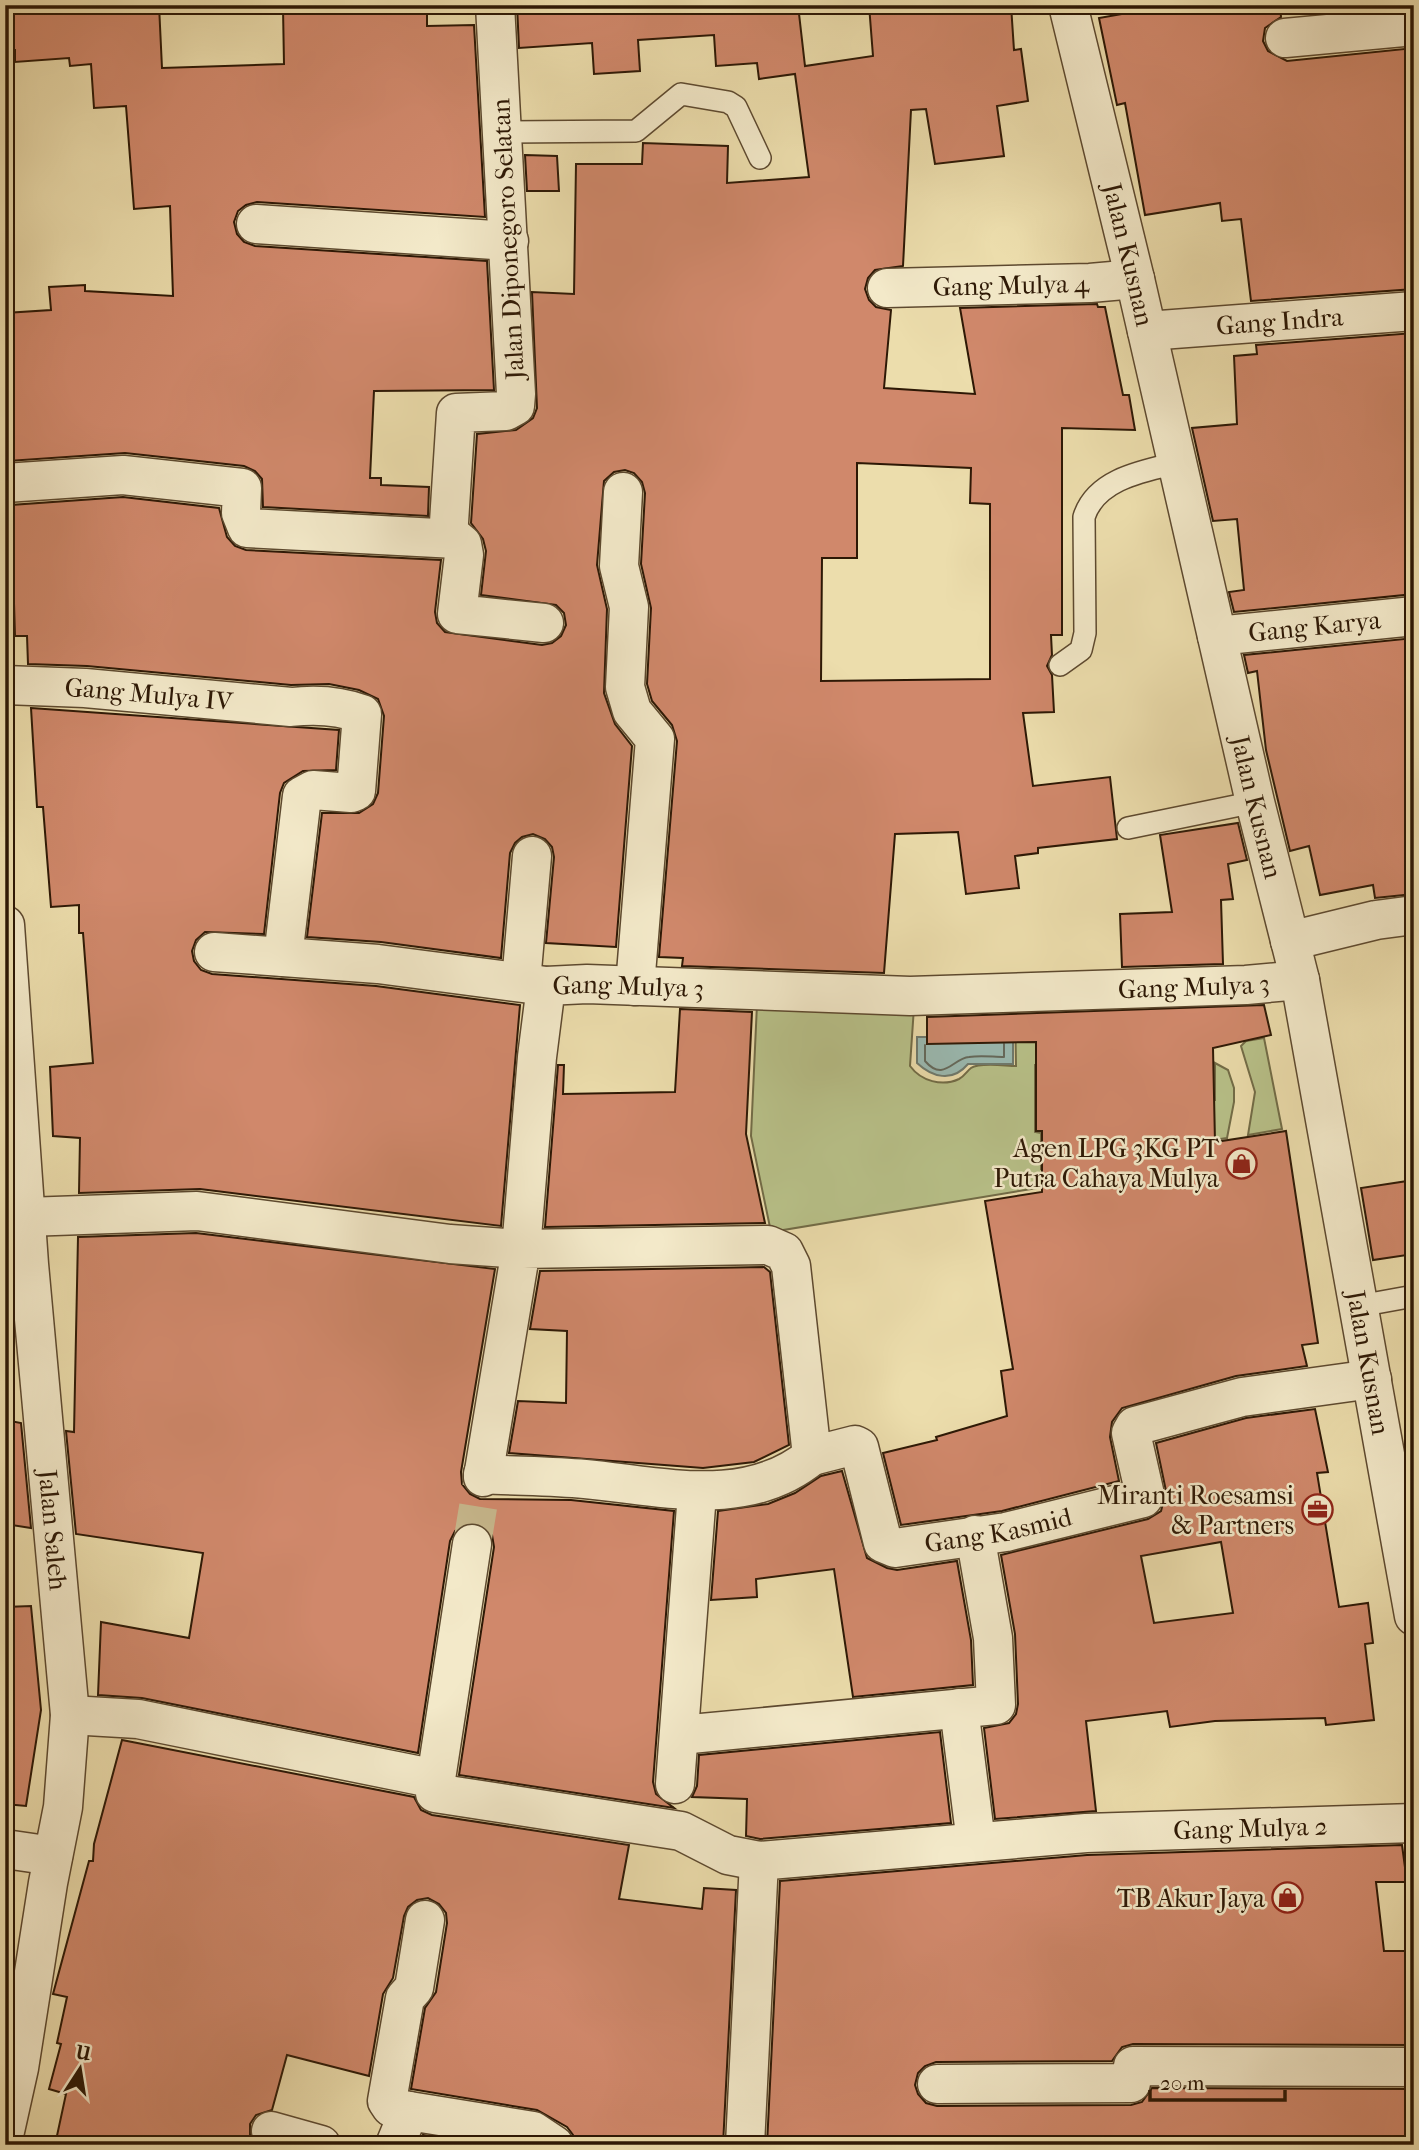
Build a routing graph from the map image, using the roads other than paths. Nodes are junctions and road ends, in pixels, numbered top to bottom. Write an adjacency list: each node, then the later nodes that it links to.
1 (495, 5): 5 (street, Jalan Diponegoro Selatan)
2 (1068, 5): 9 (street, Jalan Kusnan)
3 (1414, 26): 4 (street)
4 (1284, 38)
5 (503, 132): 6 (lane); 8 (street, Jalan Diponegoro Selatan)
6 (760, 158)
7 (256, 224): 8 (street)
8 (509, 241): 16 (street, Jalan Diponegoro Selatan)
9 (1135, 279): 10 (street, Gang Mulya 4); 12 (street, Jalan Kusnan)
10 (887, 288)
11 (1414, 311): 12 (street, Gang Indra)
12 (1147, 331): 13 (street, Jalan Kusnan)
13 (1168, 466): 19 (street, Jalan Kusnan); 20 (lane)
14 (5, 483): 16 (street)
15 (623, 492): 32 (street)
16 (448, 538): 18 (street)
17 (1414, 616): 19 (street, Gang Karya)
18 (544, 623)
19 (1217, 636): 22 (street, Jalan Kusnan)
20 (1060, 665)
21 (5, 685): 29 (street, Gang Mulya IV)
22 (1243, 804): 23 (lane); 27 (street, Jalan Kusnan)
23 (1128, 828)
24 (532, 856): 31 (street)
25 (1414, 915): 27 (street)
26 (5, 925): 33 (street, Jalan Saleh)
27 (1290, 941): 30 (street, Jalan Kusnan)
28 (214, 952): 29 (street)
29 (282, 957): 31 (street)
30 (1276, 982): 32 (street, Gang Mulya 3); 37 (street, Jalan Kusnan)
31 (534, 984): 32 (street, Gang Mulya 3); 34 (street, Gang Mulya 3)
32 (635, 986)
33 (26, 1217): 34 (street); 35 (street, Jalan Saleh)
34 (521, 1249): 39 (street); 41 (street, Gang Mulya 3)
35 (17, 1263): 46 (street, Jalan Saleh)
36 (1414, 1296): 37 (lane)
37 (1359, 1306): 38 (street, Jalan Kusnan)
38 (1372, 1379): 40 (street, Jalan Kusnan); 42 (street, Gang Kasmid)
39 (812, 1456): 41 (street); 42 (street, Gang Kasmid)
40 (1400, 1460): 44 (street, Jalan Kusnan)
41 (697, 1493): 47 (street)
42 (975, 1535): 45 (street)
43 (472, 1544): 48 (street)
44 (1414, 1616)
45 (959, 1708): 47 (street); 51 (street)
46 (70, 1715): 48 (street); 53 (street, Jalan Saleh)
47 (680, 1735): 49 (street)
48 (436, 1779): 54 (street, Gang Mulya 2)
49 (675, 1784)
50 (1414, 1823): 51 (street, Gang Mulya 2)
51 (976, 1842): 54 (street, Gang Mulya 2)
52 (5, 1849): 53 (street)
53 (53, 1856): 56 (street, Jalan Saleh)
54 (758, 1861): 64 (street)
55 (425, 1920): 59 (street)
56 (12, 2066): 60 (street, Jalan Saleh)
57 (1414, 2067): 58 (street)
58 (937, 2084)
59 (402, 2128): 63 (street)
60 (5, 2131)
61 (271, 2131): 62 (street)
62 (321, 2145)
63 (554, 2145)
64 (745, 2145)

